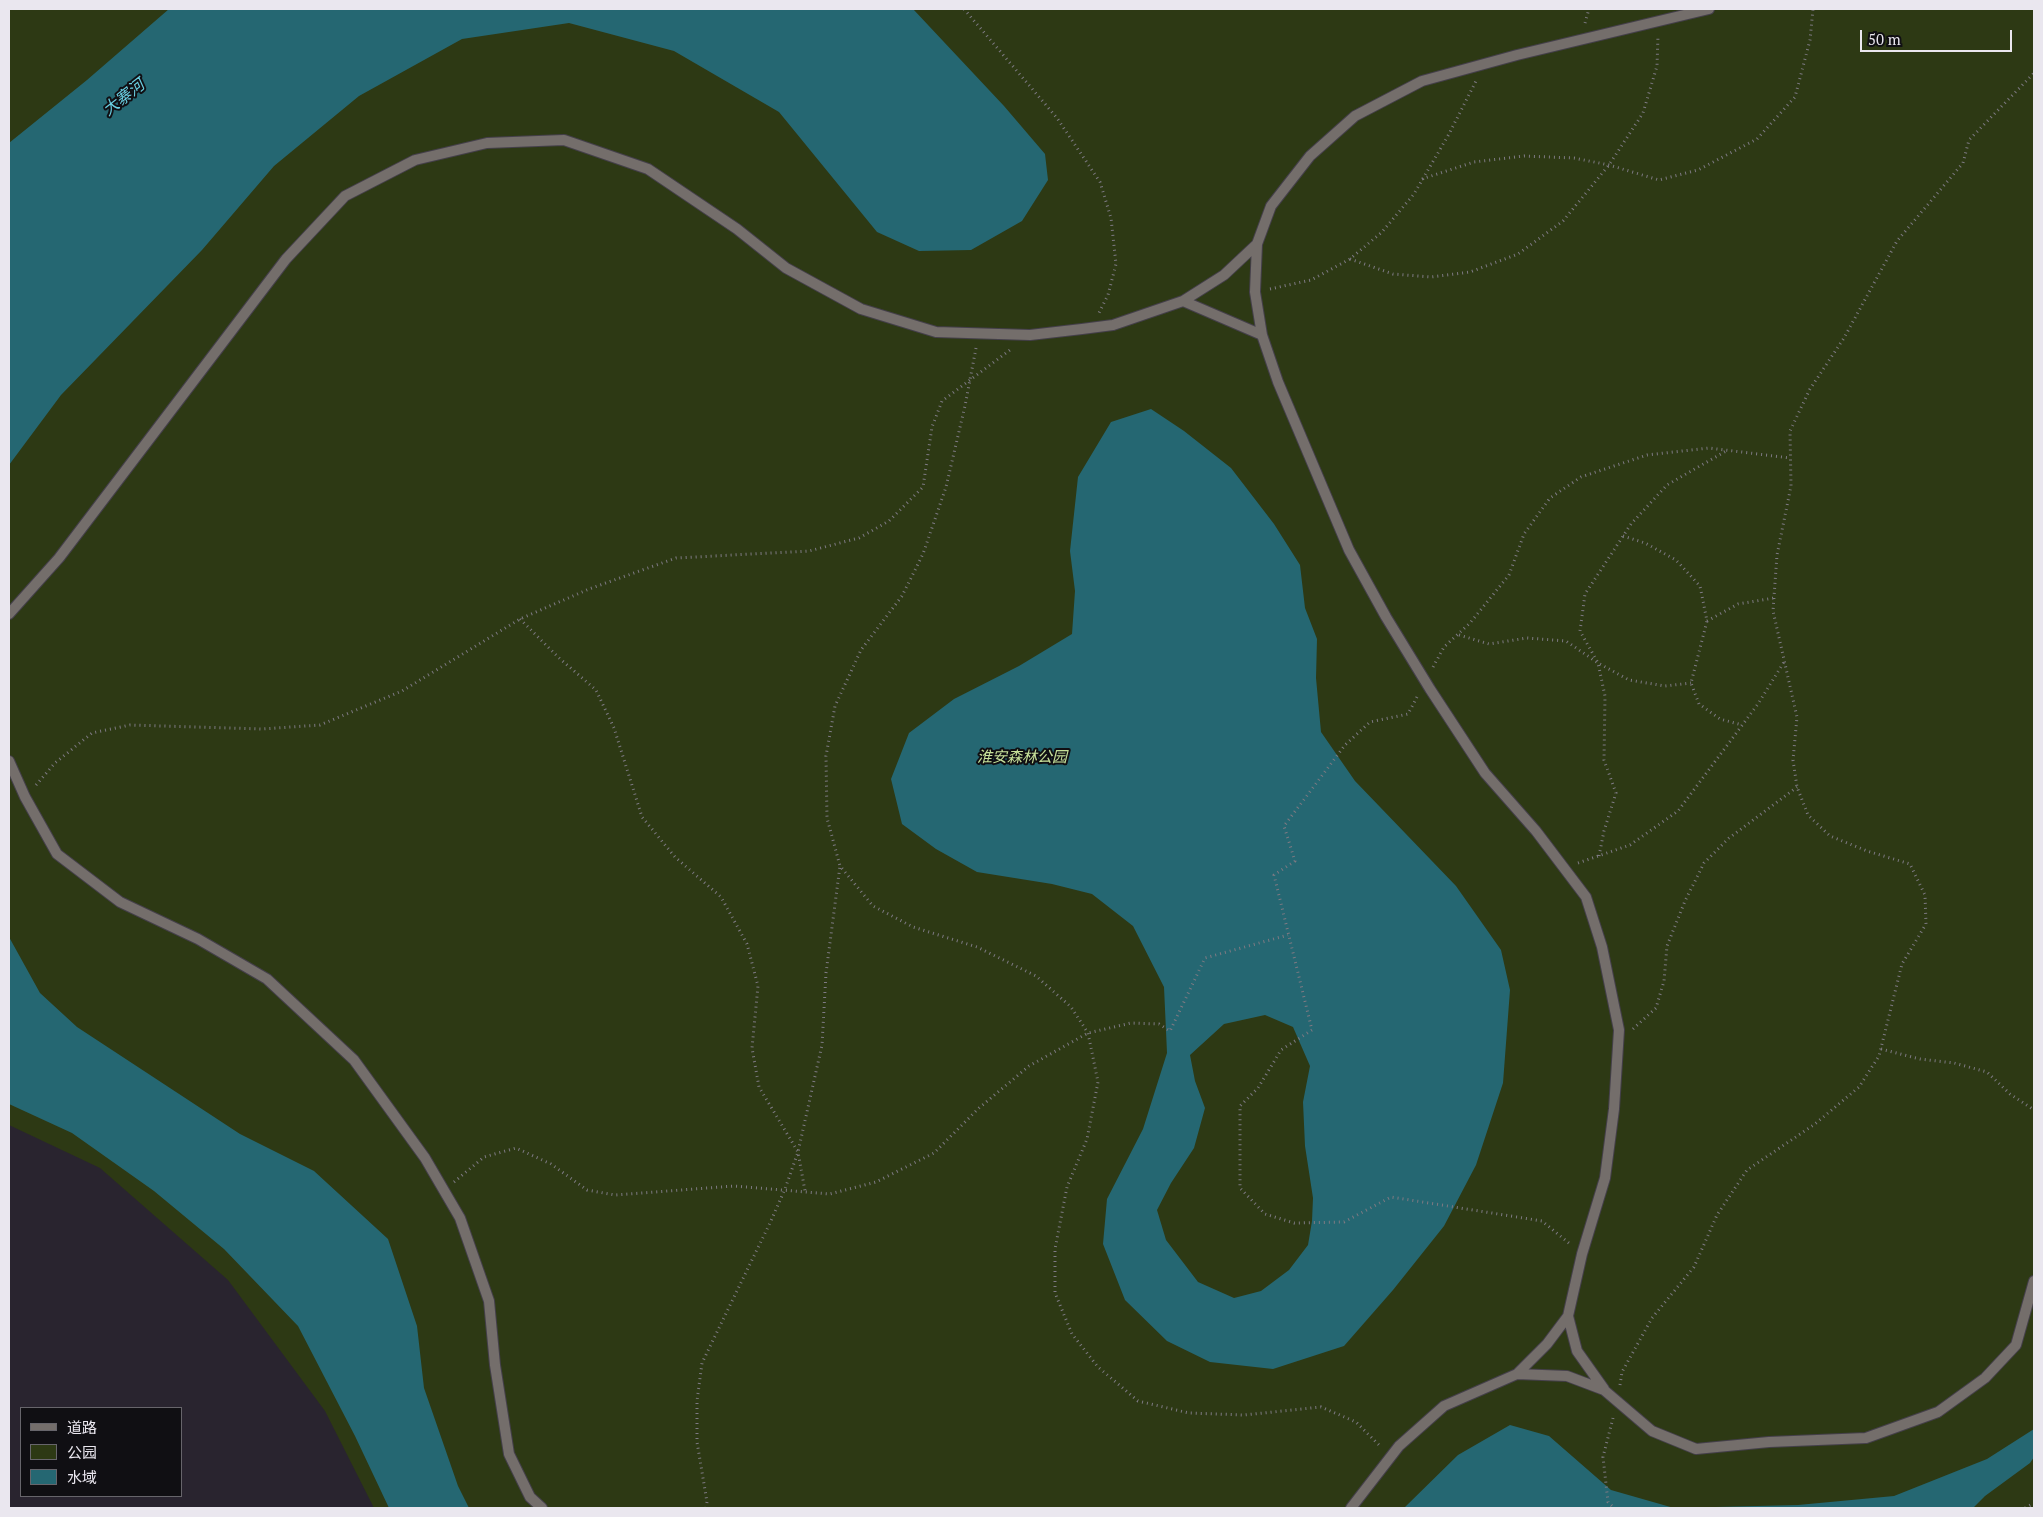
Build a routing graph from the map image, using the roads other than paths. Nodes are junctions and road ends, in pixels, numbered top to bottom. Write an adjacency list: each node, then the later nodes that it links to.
1 (1709, 9): 2 (street)
2 (1257, 244): 3 (street); 4 (street)
3 (1183, 301): 4 (street); 5 (street)
4 (1262, 335): 8 (street)
5 (9, 614)
6 (9, 761): 11 (street)
7 (2034, 1281): 10 (street)
8 (1568, 1316): 9 (street); 10 (street)
9 (1517, 1374): 10 (street); 12 (street)
10 (1604, 1390)
11 (542, 1508)
12 (1351, 1508)

